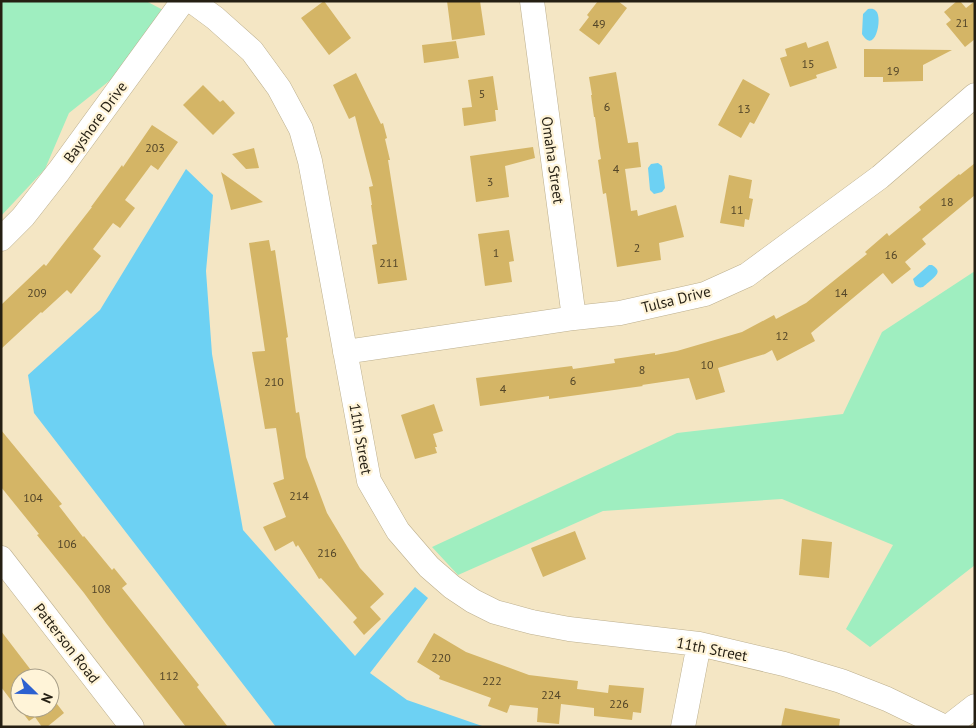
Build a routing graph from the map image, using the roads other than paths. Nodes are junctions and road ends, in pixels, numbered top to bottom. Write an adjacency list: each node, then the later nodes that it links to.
1 (183, 1): 5 (street, Bayshore Drive)
2 (192, 1): 7 (street, 11th Street)
3 (532, 1): 6 (street, Omaha Street)
4 (975, 95): 6 (street, Tulsa Drive)
5 (1, 239)
6 (574, 318): 7 (street, Tulsa Drive)
7 (345, 352): 9 (street, 11th Street)
8 (1, 558): 11 (street, Patterson Road)
9 (699, 644): 12 (street); 13 (street, 11th Street)
10 (975, 706): 13 (street)
11 (132, 727)
12 (683, 727)
13 (946, 727)

